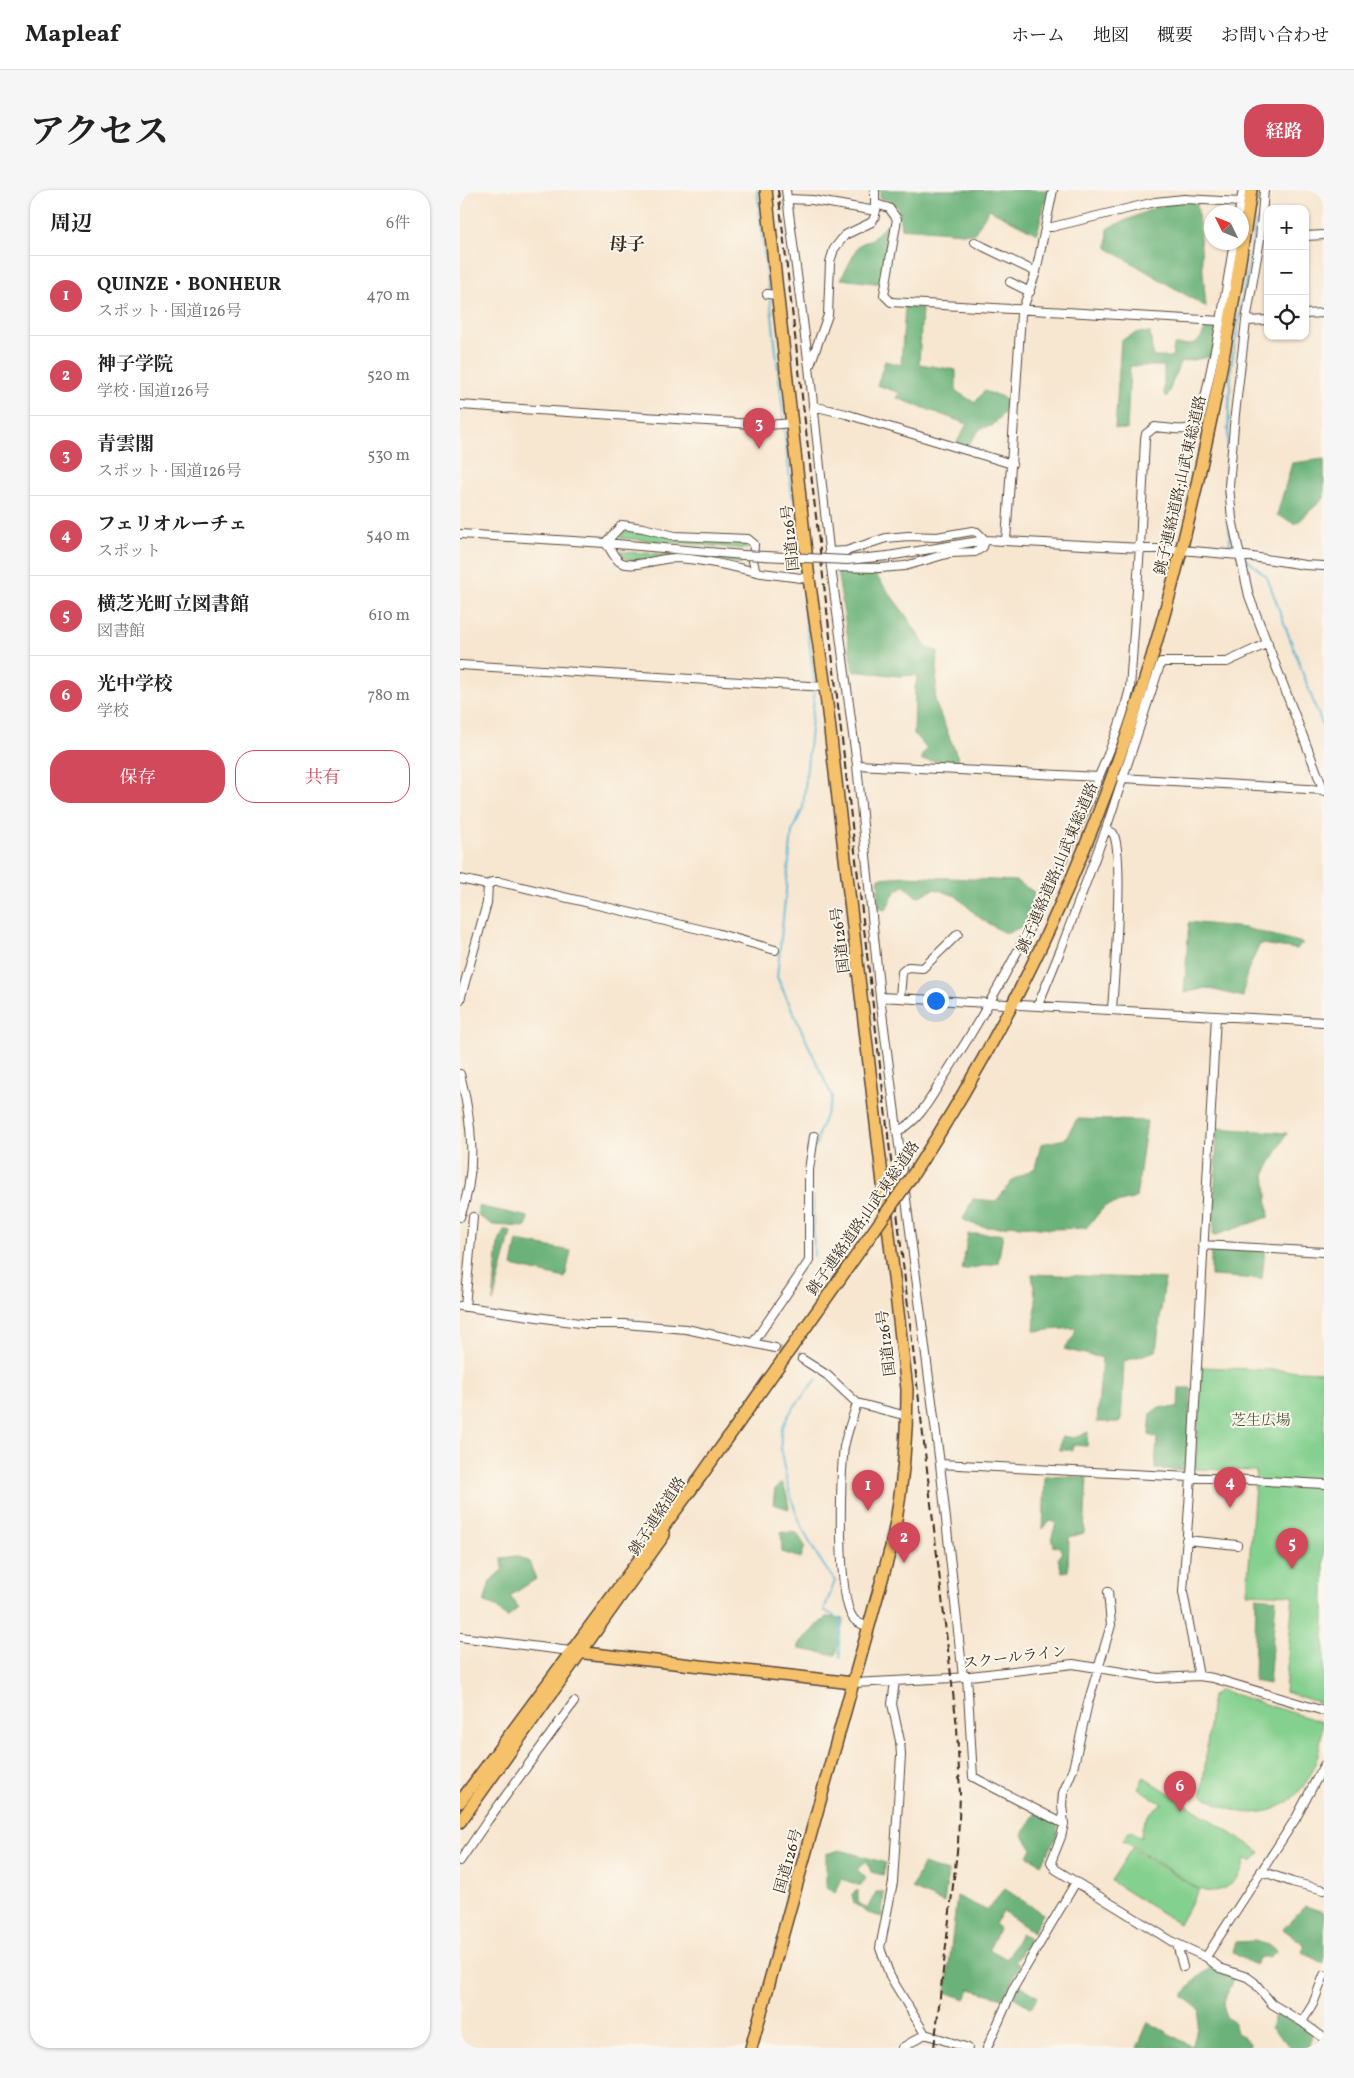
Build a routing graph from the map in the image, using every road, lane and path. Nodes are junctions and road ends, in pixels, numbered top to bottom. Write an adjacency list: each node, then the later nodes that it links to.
1 (766, 190): 31 (highway, 国道126号)
2 (786, 190): 8 (street)
3 (876, 190): 12 (street)
4 (1053, 190): 13 (street)
5 (1243, 190): 9 (street)
6 (1251, 190): 38 (highway, 銚子連絡道路;山武東総道路)
7 (1264, 190): 11 (street)
8 (787, 199): 12 (street); 28 (street)
9 (1241, 202): 10 (street); 13 (street)
10 (1240, 205)
11 (1264, 205)
12 (876, 207): 22 (street); 28 (street)
13 (1047, 227): 19 (street)
14 (1324, 235): 15 (street)
15 (1309, 236)
16 (1264, 239): 27 (street)
17 (975, 242): 19 (street)
18 (1233, 250): 26 (street)
19 (1036, 272): 21 (street)
20 (1010, 282): 21 (street)
21 (1030, 292): 22 (street)
22 (1022, 310): 26 (street); 32 (street)
23 (1324, 313): 24 (street)
24 (1309, 314)
25 (1264, 320): 27 (street)
26 (1221, 321): 37 (street)
27 (1246, 321): 40 (street)
28 (809, 367): 30 (street)
29 (460, 405): 31 (street)
30 (814, 406): 32 (street); 39 (street)
31 (787, 424): 44 (highway, 国道126号)
32 (1012, 464): 35 (street)
33 (460, 534): 36 (street)
34 (985, 540): 35 (street); 36 (street, bridge); 39 (street); 41 (street)
35 (1006, 541): 37 (street)
36 (605, 543): 43 (street); 43 (street)
37 (1140, 547): 38 (street); 49 (street)
38 (1181, 550): 40 (street); 81 (highway, 銚子連絡道路;山武東総道路, bridge)
39 (829, 552): 41 (street)
40 (1239, 555): 42 (street); 45 (street)
41 (831, 566): 48 (street)
42 (1324, 566)
43 (756, 572): 44 (street)
44 (809, 579): 47 (highway, 国道126号)
45 (1268, 643): 50 (street); 51 (street)
46 (460, 664): 47 (street)
47 (818, 686): 79 (highway, 国道126号)
48 (857, 765): 49 (street); 57 (street)
49 (1099, 778): 60 (street)
50 (1122, 778): 51 (street); 52 (street)
51 (1324, 790)
52 (1106, 828): 63 (street); 64 (street)
53 (460, 878): 54 (street)
54 (488, 885): 56 (street); 59 (street)
55 (958, 934): 58 (street)
56 (775, 950)
57 (880, 997): 58 (street); 68 (street)
58 (900, 998): 60 (street)
59 (460, 1000)
60 (990, 1004): 61 (street); 68 (street)
61 (1006, 1004)
62 (1020, 1005): 63 (street)
63 (1038, 1005): 64 (street)
64 (1112, 1010): 65 (street)
65 (1216, 1016): 66 (street); 72 (street)
66 (1324, 1022)
67 (460, 1074): 70 (street)
68 (897, 1130): 80 (street)
69 (814, 1136): 75 (street)
70 (460, 1217)
71 (473, 1217): 74 (street)
72 (1203, 1245): 73 (street); 82 (street)
73 (1324, 1252)
74 (463, 1306): 75 (street)
75 (753, 1342): 76 (street)
76 (775, 1348)
77 (802, 1360): 78 (street)
78 (857, 1403): 79 (street); 87 (street)
79 (907, 1416): 87 (highway, 国道126号)
80 (940, 1464): 82 (street); 93 (street)
81 (701, 1476): 89 (highway, 銚子連絡道路); 90 (highway, 銚子連絡道路)
82 (1191, 1477): 83 (street); 84 (street)
83 (1324, 1484)
84 (1186, 1540): 85 (street); 92 (street)
85 (1237, 1545)
86 (1108, 1592): 91 (street)
87 (869, 1627): 95 (highway, 国道126号)
88 (460, 1637): 89 (street)
89 (570, 1651): 90 (highway); 99 (highway, 銚子連絡道路)
90 (582, 1653): 95 (highway); 100 (highway, 銚子連絡道路)
91 (1099, 1668): 92 (street, スクールライン); 93 (street, スクールライン); 101 (street)
92 (1199, 1676): 97 (street, スクールライン)
93 (965, 1677): 94 (street, スクールライン); 101 (street)
94 (895, 1681): 95 (street, スクールライン); 111 (street)
95 (853, 1683): 113 (highway, 国道126号)
96 (574, 1702): 102 (street)
97 (1324, 1711)
98 (1324, 1765): 103 (street)
99 (460, 1802)
100 (460, 1822)
101 (1064, 1824): 104 (street)
102 (460, 1862)
103 (1262, 1871): 105 (street); 107 (street)
104 (1076, 1882): 106 (street); 116 (street)
105 (1324, 1890)
106 (1177, 1944): 107 (street); 108 (street)
107 (1206, 1957): 110 (street)
108 (1183, 1967)
109 (1324, 1975): 110 (street)
110 (1302, 2022): 112 (street)
111 (925, 2034): 114 (street); 115 (street)
112 (1324, 2038)
113 (751, 2048)
114 (902, 2048)
115 (968, 2048)
116 (987, 2048)

